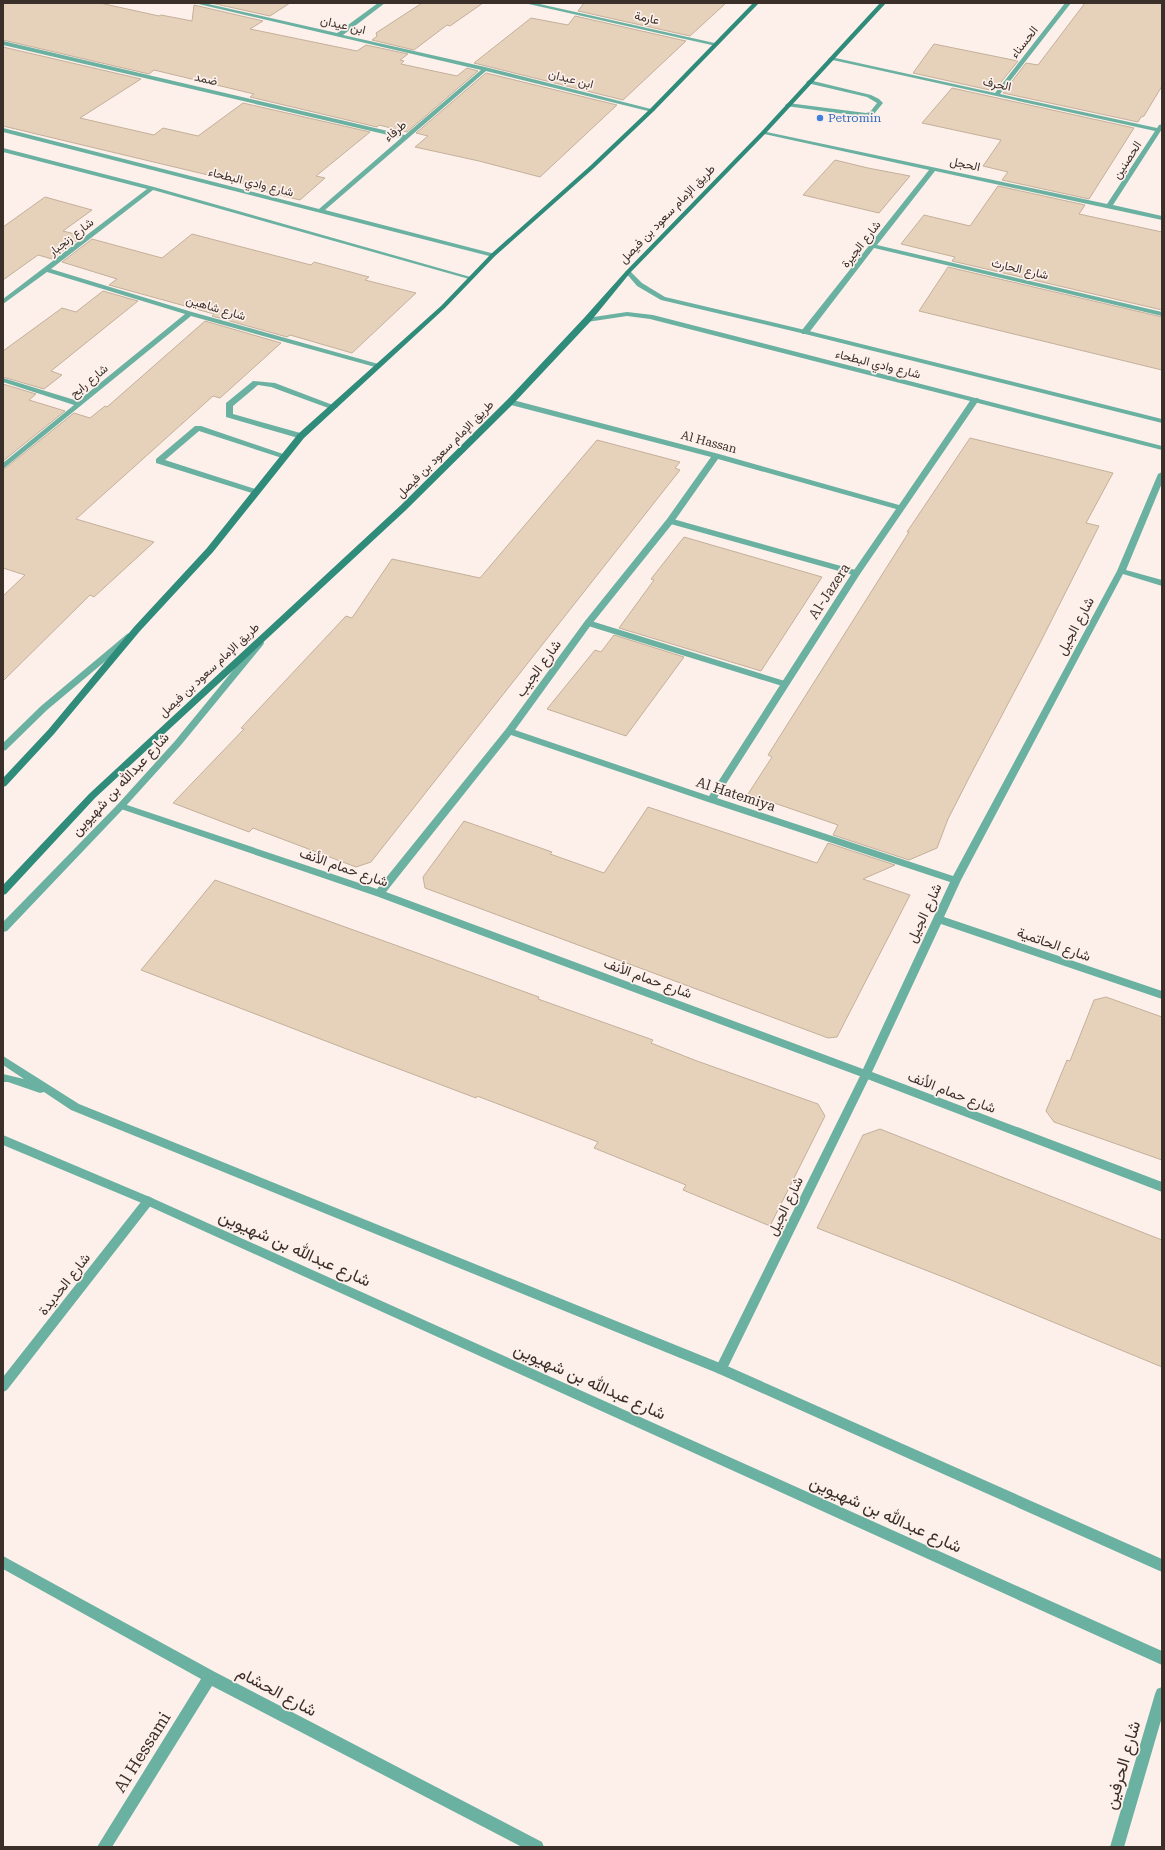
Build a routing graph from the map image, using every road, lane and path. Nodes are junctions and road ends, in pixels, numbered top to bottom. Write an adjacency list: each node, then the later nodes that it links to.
1 (197, 3): 9 (street, ابن عيدان)
2 (382, 3): 9 (street)
3 (527, 3): 8 (street, عارمة)
4 (562, 3): 8 (street)
5 (756, 3): 11 (main road)
6 (883, 3): 12 (main road, طريق الإمام سعود بن فيصل)
7 (1068, 3): 15 (street, الحسناء)
8 (555, 9): 11 (street, عارمة)
9 (339, 35): 13 (street, ابن عيدان)
10 (3, 43): 21 (street, ضمد)
11 (716, 44): 17 (main road)
12 (831, 59): 14 (main road, طريق الإمام سعود بن فيصل); 15 (street, الحرف)
13 (485, 69): 17 (street, ابن عبدان); 21 (street, طرفاء)
14 (809, 82): 16 (main road, طريق الإمام سعود بن فيصل); 16 (street)
15 (996, 95): 18 (street, الحرف)
16 (788, 105): 20 (main road, طريق الإمام سعود بن فيصل)
17 (652, 110): 29 (main road)
18 (1160, 127): 25 (street, الحصنين)
19 (3, 130): 26 (street, شارع وادي البطحاء)
20 (764, 132): 23 (street, الحجل); 31 (main road, طريق الإمام سعود بن فيصل)
21 (405, 137): 26 (street, طرفاء)
22 (3, 150): 24 (street)
23 (934, 168): 25 (street, الحجل); 28 (street, شارع الجيرة)
24 (152, 188): 30 (street, شارع زنجبار); 32 (street)
25 (1109, 207): 27 (street, الحجل)
26 (320, 211): 29 (street, شارع وادي البطحاء)
27 (1162, 218)
28 (874, 246): 35 (street, شارع الحارث); 37 (street, شارع الجيرة)
29 (493, 255): 32 (main road)
30 (48, 270): 33 (street, شارع زنجبار); 34 (street, شارع شاهين)
31 (628, 272): 36 (main road, طريق الإمام سعود بن فيصل); 37 (street, شارع وادي البطحاء)
32 (471, 278): 38 (main road)
33 (3, 302)
34 (190, 313): 38 (street, شارع شاهين); 42 (street, شارع رابح)
35 (1162, 314)
36 (587, 320): 40 (street, شارع وادي البطحاء); 41 (main road, طريق الإمام سعود بن فيصل)
37 (805, 332): 44 (street, شارع وادي البطحاء)
38 (378, 364): 43 (main road)
39 (3, 380): 42 (street)
40 (975, 400): 46 (street, شارع وادي البطحاء); 52 (street, Al-Jazera)
41 (510, 402): 48 (street, Al Hassan); 59 (main road, طريق الإمام سعود بن فيصل)
42 (80, 404): 49 (street, شارع رابح)
43 (334, 407): 45 (main road); 45 (street)
44 (1162, 421)
45 (301, 436): 47 (main road)
46 (1162, 448)
47 (285, 456): 51 (main road); 51 (street)
48 (716, 456): 52 (street, Al Hassan); 53 (street, شارع الجيب)
49 (3, 467)
50 (1162, 474): 54 (street, شارع الجيل)
51 (254, 492): 58 (main road)
52 (901, 508): 55 (street, Al-Jazera)
53 (670, 521): 55 (street); 57 (street, شارع الجيب)
54 (1121, 571): 56 (street); 67 (street, شارع الجيل)
55 (856, 573): 60 (street, Al-Jazera)
56 (1162, 582)
57 (588, 623): 60 (street); 61 (street, شارع الجيب)
58 (137, 629): 62 (street); 63 (main road)
59 (267, 634): 65 (street, شارع عبدالله بن شهيوين); 66 (main road, طريق الإمام سعود بن فيصل)
60 (785, 684): 64 (street, Al-Jazera)
61 (509, 731): 64 (street, Al Hatemiya); 70 (street, شارع الجيب)
62 (3, 748)
63 (3, 784)
64 (711, 800): 67 (street, Al Hatemiya)
65 (121, 806): 70 (street, شارع حمام الأنف); 72 (street, شارع عبدالله بن شهيوين)
66 (51, 840): 68 (main road); 69 (main road, طريق الإمام سعود بن فيصل)
67 (956, 880): 71 (street, شارع الجيل)
68 (3, 882)
69 (3, 891)
70 (379, 893): 75 (street, شارع حمام الأنف)
71 (937, 919): 73 (street, شارع الحاتمية); 75 (street, شارع الجيل)
72 (3, 928)
73 (1162, 995)
74 (3, 1060): 77 (street)
75 (866, 1074): 79 (street, شارع حمام الأنف); 81 (street, شارع الجيل)
76 (3, 1078): 77 (street)
77 (55, 1094): 81 (street)
78 (3, 1140): 80 (street, شارع عبدالله بن شهيوين)
79 (1162, 1187)
80 (148, 1201): 82 (street, شارع الحديدة); 85 (street, شارع عبدالله بن شهيوين)
81 (721, 1369): 84 (street)
82 (3, 1386)
83 (3, 1562): 86 (street, شارع الحشام)
84 (1162, 1566)
85 (1162, 1658)
86 (210, 1677): 88 (street, Al Hessami); 89 (street, شارع الحشام)
87 (1162, 1694): 90 (street, شارع الحرفين)
88 (104, 1847)
89 (537, 1847)
90 (1117, 1847)

